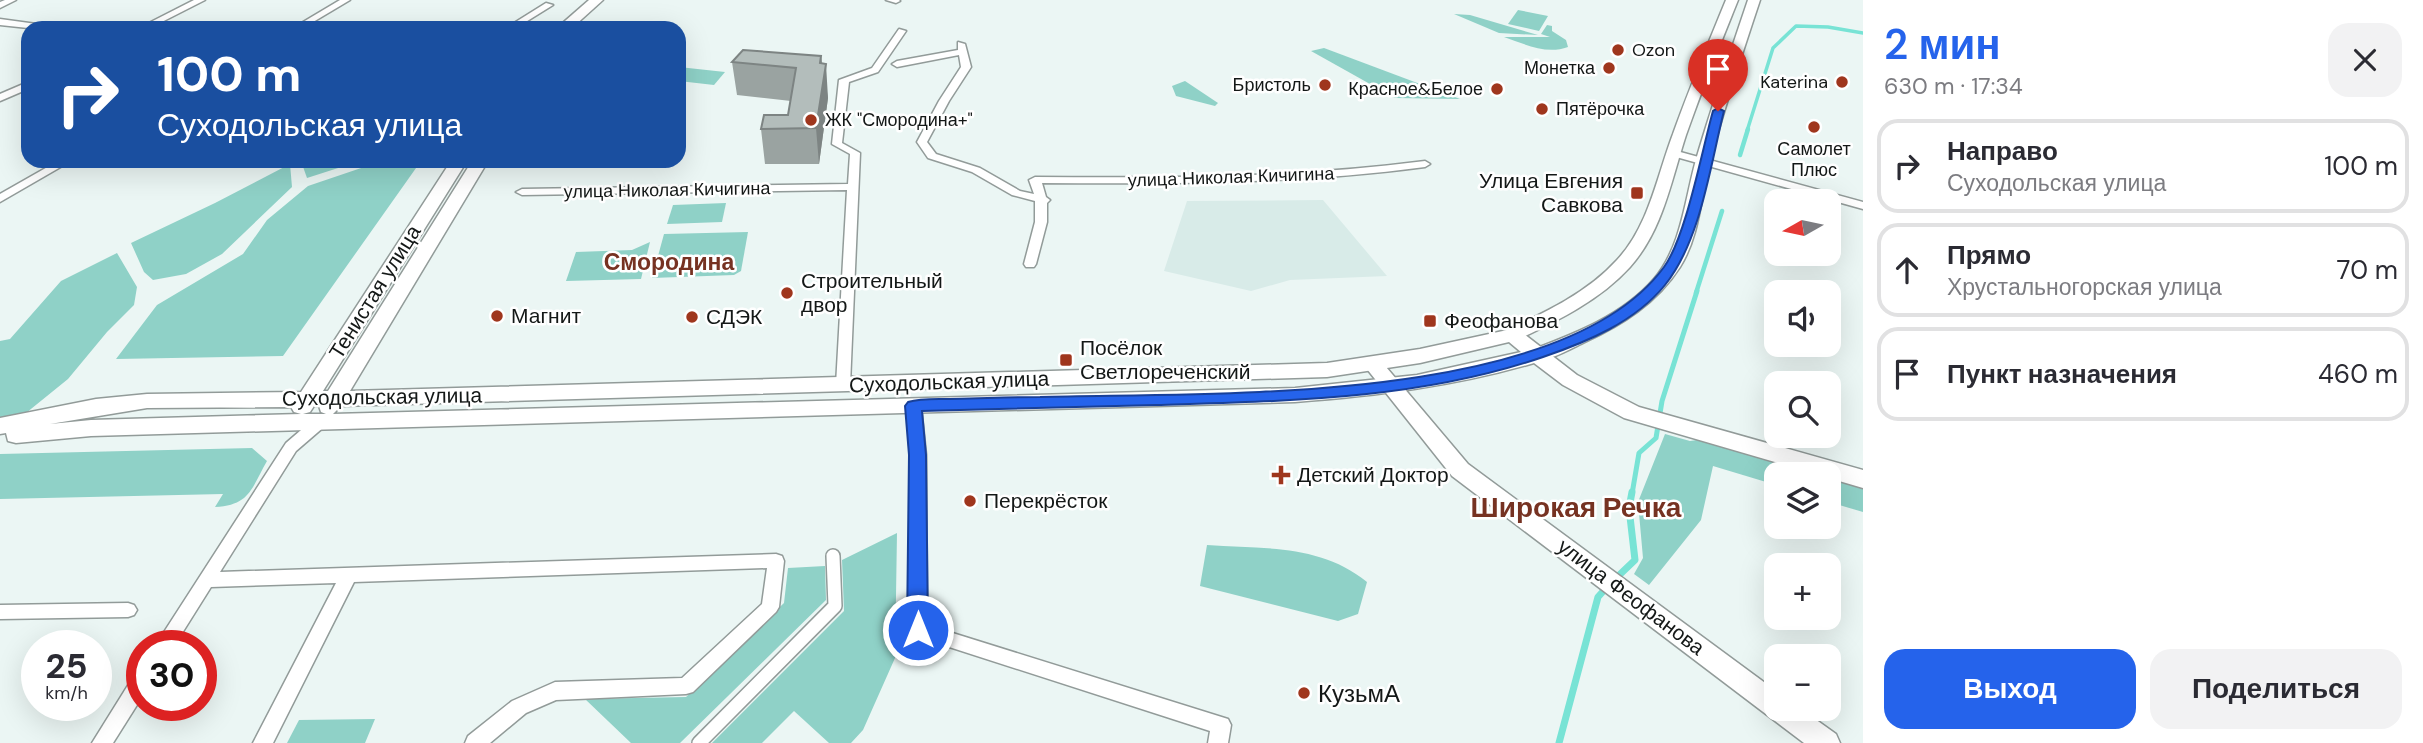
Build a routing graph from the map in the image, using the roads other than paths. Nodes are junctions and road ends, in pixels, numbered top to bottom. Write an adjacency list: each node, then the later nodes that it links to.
1 (12, 0): 10 (street)
2 (201, 0): 12 (street)
3 (346, 0): 13 (street)
4 (597, 0): 15 (main road)
5 (611, 0): 16 (main road)
6 (890, 0): 9 (street)
7 (1732, 0): 19 (street)
8 (1751, 0): 21 (street)
9 (896, 1)
10 (0, 5)
11 (549, 5): 14 (street)
12 (158, 21)
13 (309, 21)
14 (522, 21)
15 (572, 21)
16 (588, 21)
17 (0, 22): 18 (street)
18 (21, 25)
19 (1721, 27): 21 (street); 25 (street)
20 (902, 31): 31 (street)
21 (1743, 31): 26 (street)
22 (897, 64): 34 (street)
23 (21, 88): 24 (street)
24 (0, 98)
25 (1673, 153): 26 (street); 37 (street)
26 (1703, 162): 35 (street); 38 (street)
27 (1425, 164): 34 (street, улица Николая Кичигина)
28 (54, 168): 33 (street)
29 (455, 168): 42 (main road, Тенистая улица)
30 (476, 168): 43 (main road, Тенистая улица)
31 (853, 187): 32 (street, улица Николая Кичигина); 40 (street)
32 (522, 192)
33 (0, 199)
34 (1044, 200): 36 (street)
35 (1863, 206)
36 (1030, 264)
37 (1512, 335): 38 (main road); 39 (main road, Суходольская улица)
38 (1536, 355): 41 (main road, Суходольская улица); 50 (main road)
39 (1374, 365): 40 (main road, Суходольская улица); 41 (street, улица Феофанова)
40 (843, 385): 43 (main road, Суходольская улица)
41 (1391, 386): 44 (main road, Суходольская улица); 57 (street, улица Феофанова)
42 (307, 398): 43 (main road, Суходольская улица); 46 (main road, Тенистая улица); 47 (main road, Суходольская улица)
43 (335, 398): 45 (main road, Тенистая улица)
44 (914, 406): 45 (main road, Суходольская улица); 60 (street)
45 (320, 422): 46 (main road, Суходольская улица); 49 (street)
46 (291, 423): 48 (main road, Суходольская улица); 49 (street)
47 (0, 426)
48 (0, 437)
49 (291, 447): 53 (street)
50 (1863, 479)
51 (833, 556): 64 (street)
52 (349, 575): 53 (street); 62 (street); 63 (street)
53 (205, 580): 56 (street)
54 (128, 610): 55 (street)
55 (0, 612)
56 (173, 630)
57 (1764, 696)
58 (126, 705): 61 (street)
59 (1797, 721): 65 (street, улица Феофанова)
60 (1219, 734)
61 (102, 743)
62 (263, 743)
63 (475, 743)
64 (699, 743)
65 (1826, 743)

